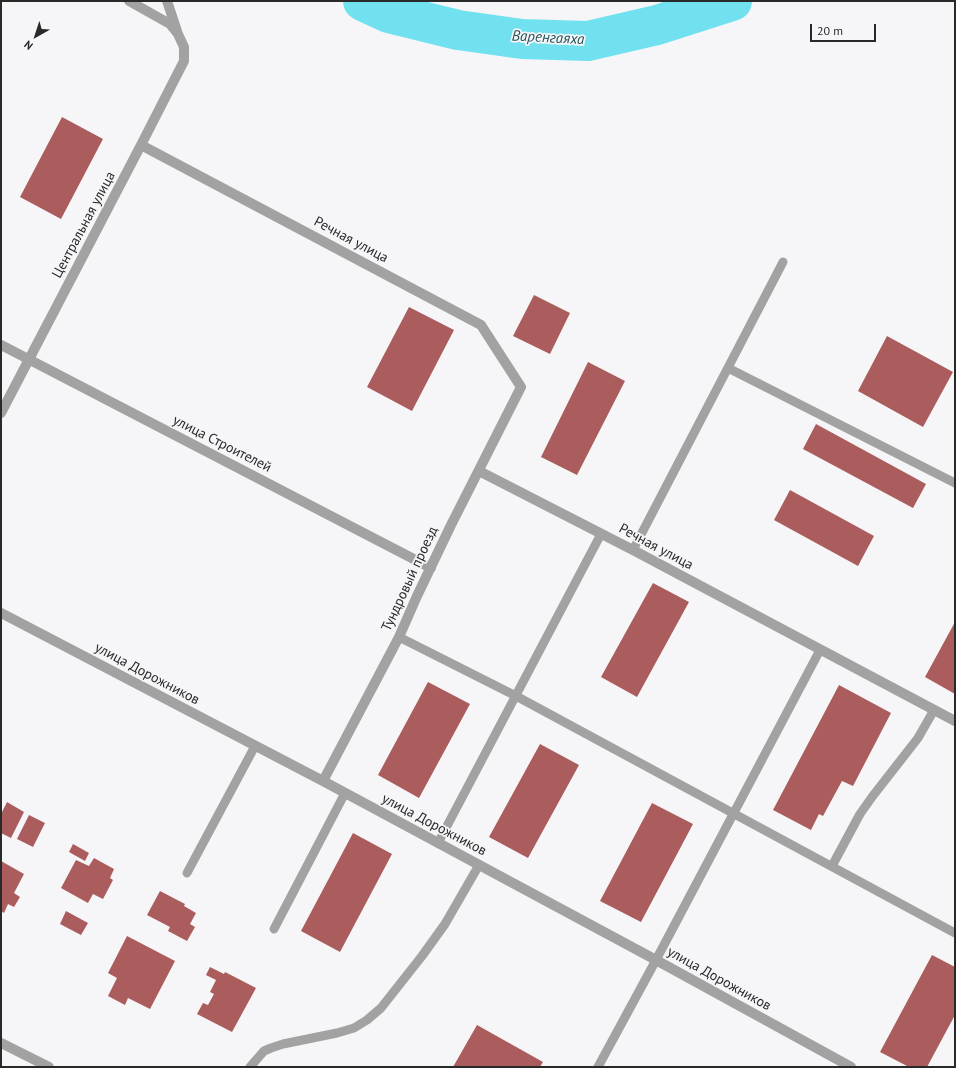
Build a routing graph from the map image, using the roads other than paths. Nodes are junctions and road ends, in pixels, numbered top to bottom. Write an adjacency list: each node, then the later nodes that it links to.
1 (129, 1): 3 (street)
2 (167, 1): 3 (street)
3 (178, 34): 4 (street, Центральная улица)
4 (141, 145): 7 (street, Центральная улица); 9 (street, Речная улица)
5 (783, 262): 8 (lane)
6 (1, 344): 7 (street, улица Строителей)
7 (29, 359): 10 (street, Центральная улица); 15 (street, улица Строителей)
8 (728, 368): 12 (lane); 14 (lane)
9 (521, 387): 11 (street, Тундровый проезд)
10 (1, 413)
11 (479, 471): 13 (street, Речная улица); 15 (street, Тундровый проезд)
12 (955, 483)
13 (601, 534): 14 (street, Речная улица); 19 (lane)
14 (633, 550): 18 (street, Речная улица)
15 (431, 568): 17 (street, Тундровый проезд)
16 (1, 613): 22 (street, улица Дорожников)
17 (399, 637): 19 (lane); 23 (street, Тундровый проезд)
18 (820, 650): 20 (street, Речная улица); 25 (lane)
19 (516, 696): 25 (lane); 26 (lane)
20 (934, 710): 21 (street, Речная улица); 28 (lane)
21 (955, 721)
22 (255, 746): 23 (street, улица Дорожников); 29 (lane)
23 (323, 781): 24 (street, улица Дорожников)
24 (345, 793): 26 (street, улица Дорожников); 30 (lane)
25 (733, 813): 28 (lane); 32 (lane)
26 (438, 843): 27 (street, улица Дорожников)
27 (479, 865): 32 (street, улица Дорожников); 35 (lane)
28 (832, 866): 31 (lane)
29 (187, 874)
30 (274, 929)
31 (955, 933)
32 (656, 960): 36 (lane); 37 (street, улица Дорожников)
33 (1, 1043): 34 (street)
34 (49, 1067)
35 (250, 1067)
36 (598, 1067)
37 (850, 1067)

